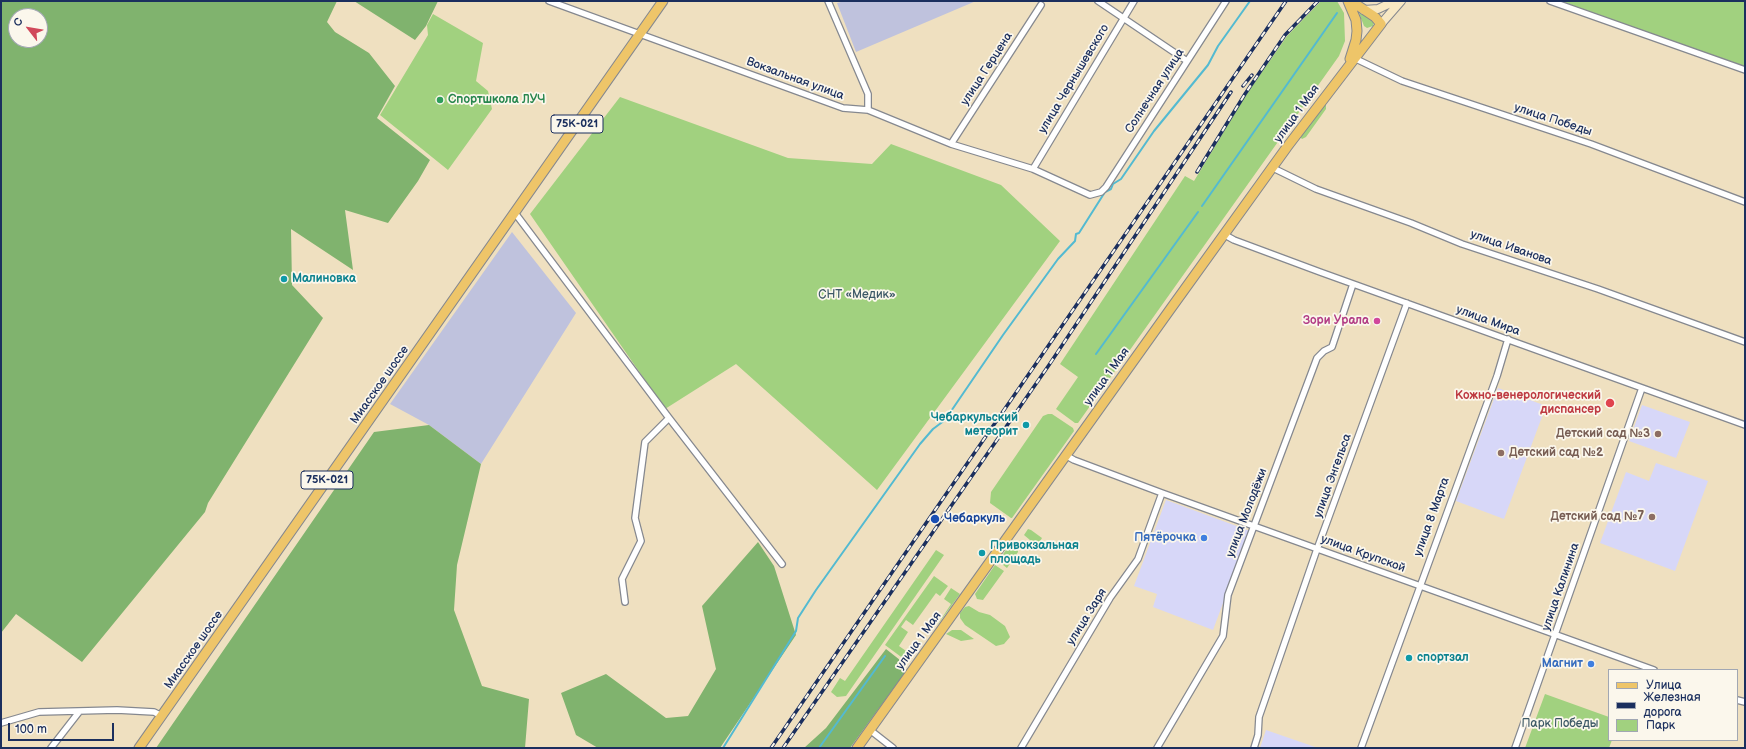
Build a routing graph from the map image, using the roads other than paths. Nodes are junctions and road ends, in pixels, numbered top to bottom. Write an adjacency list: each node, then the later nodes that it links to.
1 (549, 1): 18 (street, Вокзальная улица)
2 (663, 1): 18 (main road, 75К-021)
3 (828, 1): 23 (street)
4 (1098, 1): 14 (street)
5 (1134, 1): 14 (street, улица Чернышевского)
6 (1226, 1): 20 (street, Солнечная улица)
7 (1348, 1): 15 (main road)
8 (1351, 1): 13 (main road)
9 (1395, 1): 13 (main road)
10 (1401, 1): 16 (main road)
11 (1550, 1): 22 (street)
12 (1041, 5): 24 (street, улица Герцена)
13 (1364, 10): 16 (main road)
14 (1124, 17): 20 (street); 26 (street, улица Чернышевского)
15 (1356, 20): 17 (main road); 21 (main road)
16 (1381, 24): 17 (main road, улица 1 Мая)
17 (1373, 34): 19 (main road, улица 1 Мая)
18 (640, 35): 23 (street, Вокзальная улица); 29 (main road, Миасское шоссе / 75К-021)
19 (1354, 58): 21 (main road, улица 1 Мая); 28 (street, улица Победы)
20 (1187, 61): 27 (street, Солнечная улица)
21 (1348, 66): 25 (main road, улица 1 Мая)
22 (1745, 70)
23 (868, 110): 24 (street, Вокзальная улица)
24 (951, 144): 26 (street, Вокзальная улица)
25 (1272, 168): 30 (main road, улица 1 Мая); 34 (street, улица Иванова)
26 (1034, 169): 27 (street, Вокзальная улица)
27 (1101, 192)
28 (1745, 202)
29 (515, 213): 36 (street); 48 (main road, Миасское шоссе / 75К-021)
30 (1225, 235): 31 (street, улица Мира); 38 (main road, улица 1 Мая)
31 (1353, 284): 32 (street, улица Мира); 40 (street, улица Молодёжи)
32 (1407, 303): 33 (street, улица Мира); 41 (street, улица Энгельса)
33 (1508, 339): 35 (street, улица Мира); 43 (street, улица 8 Марта)
34 (1745, 342)
35 (1642, 388): 37 (street, улица Мира); 45 (street, улица Калинина)
36 (669, 418): 42 (street); 44 (street)
37 (1745, 424)
38 (1065, 455): 39 (street, улица Крупской); 50 (main road, улица 1 Мая)
39 (1162, 493): 40 (street, улица Крупской); 55 (street, улица Заря)
40 (1254, 526): 41 (street, улица Крупской); 56 (street, улица Молодёжи)
41 (1317, 549): 43 (street, улица Крупской); 57 (street, улица Энгельса)
42 (782, 564)
43 (1419, 586): 45 (street, улица Крупской); 58 (street, улица 8 Марта)
44 (625, 602)
45 (1555, 635): 46 (street, улица Крупской); 59 (street, улица Калинина)
46 (1651, 669)
47 (79, 712): 48 (street); 49 (street); 51 (street)
48 (162, 716): 52 (main road, Миасское шоссе / 75К-021)
49 (1, 723)
50 (870, 730): 53 (main road, улица 1 Мая); 54 (street)
51 (51, 748)
52 (139, 748)
53 (857, 748)
54 (893, 748)
55 (1020, 748)
56 (1157, 748)
57 (1254, 748)
58 (1361, 748)
59 (1515, 748)

